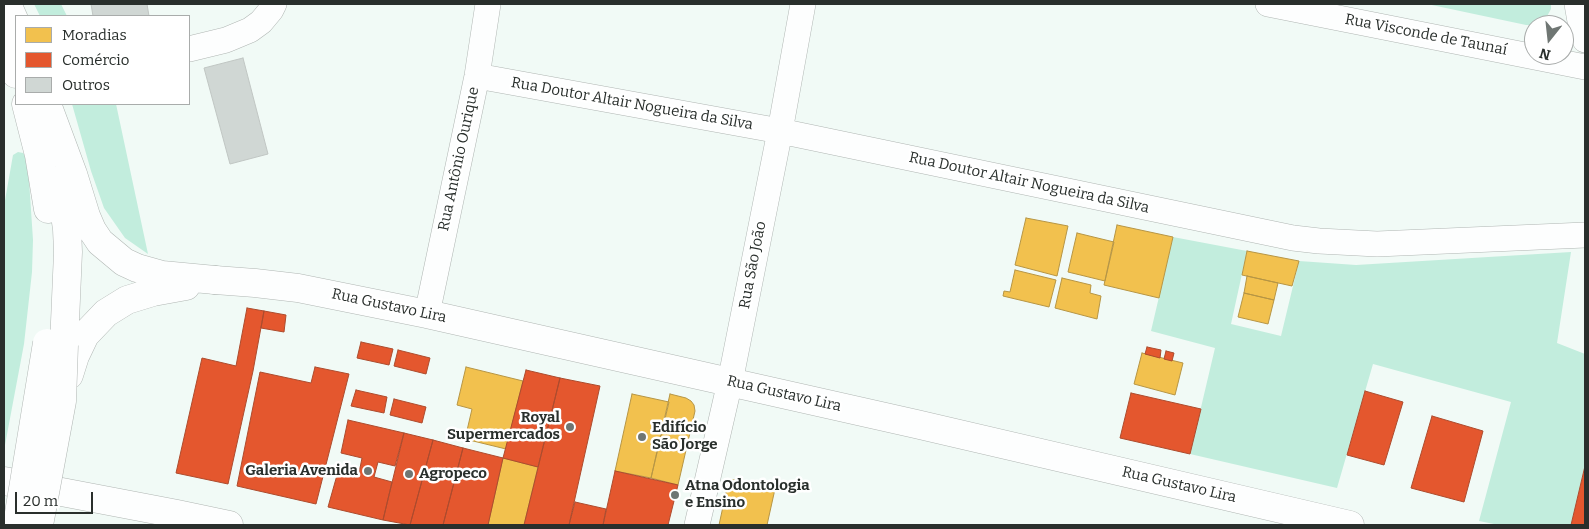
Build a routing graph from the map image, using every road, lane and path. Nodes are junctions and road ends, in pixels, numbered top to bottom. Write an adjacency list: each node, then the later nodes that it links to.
1 (7, 4): 7 (main road)
2 (274, 4): 10 (street)
3 (488, 4): 14 (street, Rua Antônio Ourique)
4 (803, 4): 19 (street, Rua São João)
5 (1268, 4): 12 (street, Rua Visconde de Taunaí)
6 (1577, 4): 9 (street)
7 (15, 22)
8 (4, 40): 13 (main road)
9 (1585, 40)
10 (190, 49)
11 (4, 66): 15 (main road)
12 (1585, 67)
13 (15, 71)
14 (476, 76): 19 (street, Rua Doutor Altair Nogueira da Silva); 22 (street, Rua Antônio Ourique)
15 (4, 90)
16 (26, 105): 23 (main road)
17 (42, 105): 23 (main road)
18 (47, 105): 21 (main road)
19 (780, 131): 20 (street, Rua Doutor Altair Nogueira da Silva); 24 (street, Rua São João)
20 (1585, 235)
21 (215, 280): 22 (main road, Rua Gustavo Lira); 23 (main road)
22 (427, 314): 24 (main road, Rua Gustavo Lira)
23 (64, 344): 27 (main road, bridge); 28 (main road, bridge)
24 (730, 382): 30 (street, Rua São João); 31 (main road, Rua Gustavo Lira)
25 (10, 483): 26 (street); 29 (main road)
26 (10, 525)
27 (17, 525)
28 (39, 525)
29 (229, 525)
30 (697, 525)
31 (1350, 525)

